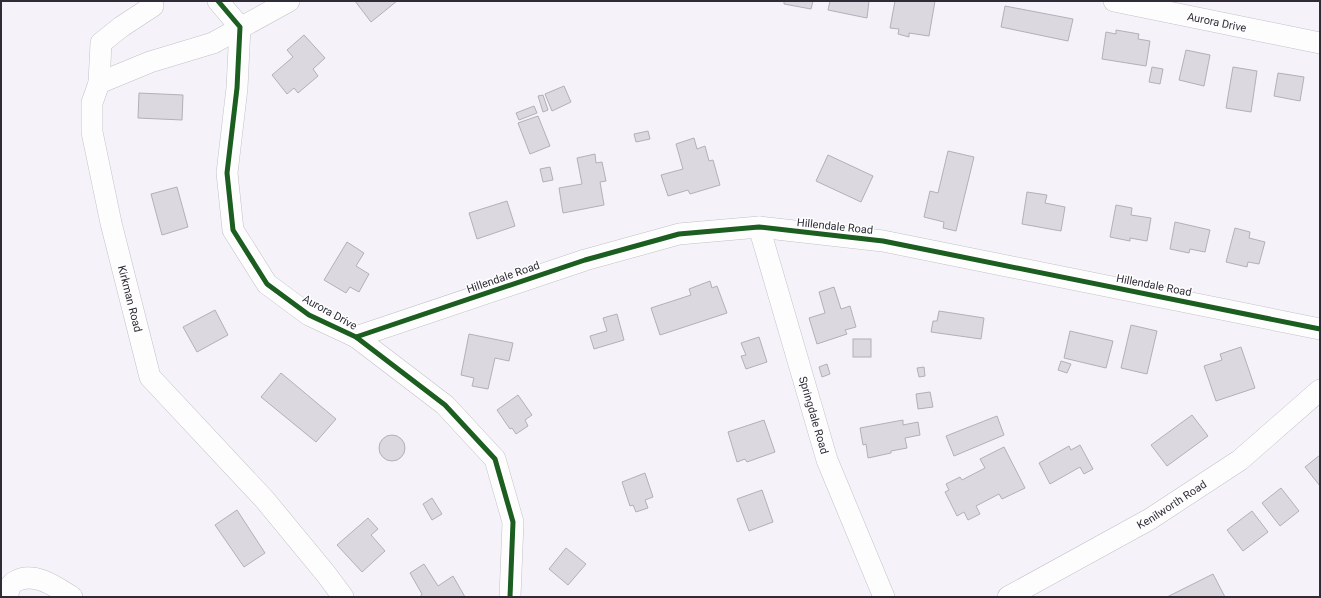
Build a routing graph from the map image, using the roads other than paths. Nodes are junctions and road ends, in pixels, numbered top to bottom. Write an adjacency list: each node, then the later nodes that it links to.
1 (218, 1): 5 (street)
2 (289, 1): 5 (street)
3 (1114, 1): 6 (street, Aurora Drive)
4 (153, 6): 7 (street, Kirkman Road)
5 (240, 27): 7 (street); 10 (street, Aurora Drive)
6 (1320, 43)
7 (99, 83): 14 (street, Kirkman Road)
8 (759, 227): 9 (street, Hillendale Road); 10 (street, Hillendale Road); 16 (street, Springdale Road)
9 (1320, 329)
10 (356, 337): 15 (street, Aurora Drive)
11 (1320, 390): 17 (street, Kenilworth Road)
12 (8, 597): 13 (street)
13 (72, 597)
14 (342, 597)
15 (510, 597)
16 (884, 597)
17 (1008, 597)

